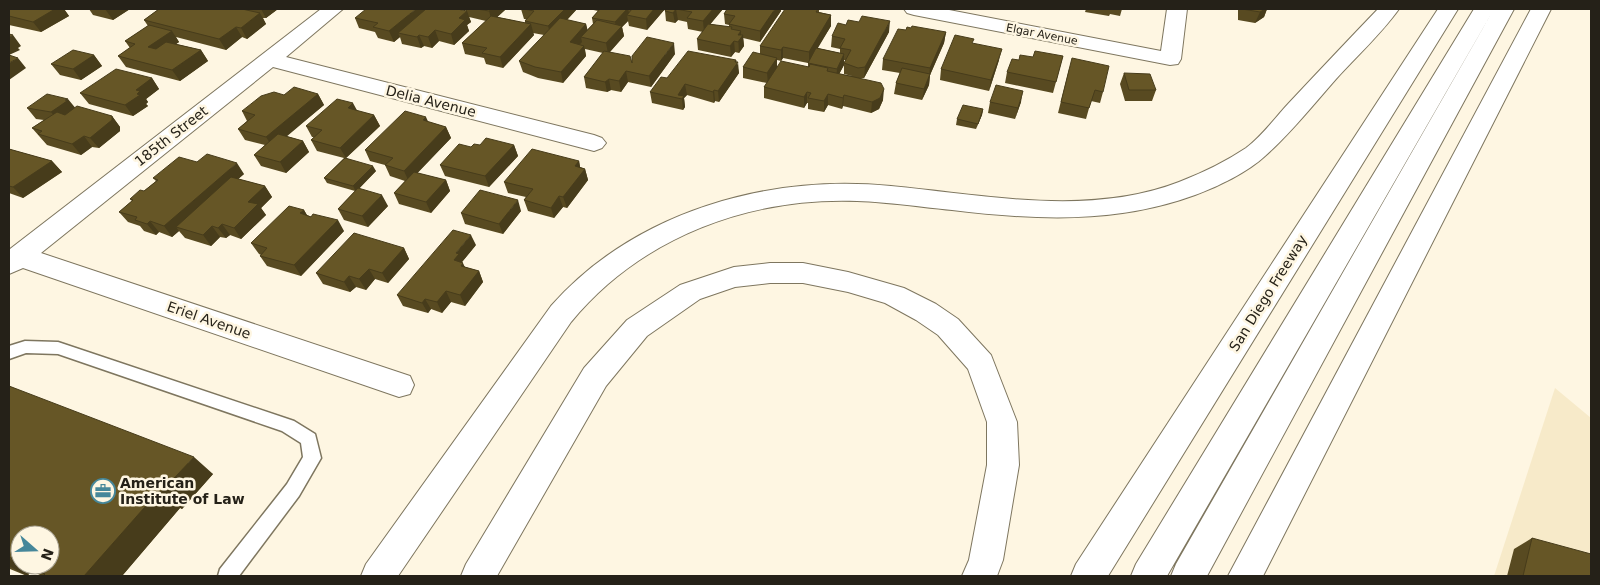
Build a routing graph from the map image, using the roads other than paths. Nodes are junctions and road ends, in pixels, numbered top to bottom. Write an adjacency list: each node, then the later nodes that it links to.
1 (333, 9): 9 (main road, 185th Street)
2 (914, 9): 3 (main road, Elgar Avenue)
3 (1177, 9)
4 (1389, 9): 15 (main road)
5 (1448, 9): 18 (main road, San Diego Freeway)
6 (1484, 9): 19 (main road)
7 (1504, 9): 20 (main road)
8 (1541, 9): 21 (main road)
9 (269, 59): 10 (main road, Delia Avenue); 11 (main road, 185th Street)
10 (594, 143)
11 (14, 260): 13 (main road, Eriel Avenue)
12 (9, 353): 14 (lane)
13 (399, 385)
14 (226, 576)
15 (378, 576)
16 (478, 576): 17 (main road)
17 (980, 576)
18 (1088, 576)
19 (1148, 576)
20 (1188, 576)
21 (1245, 576)

